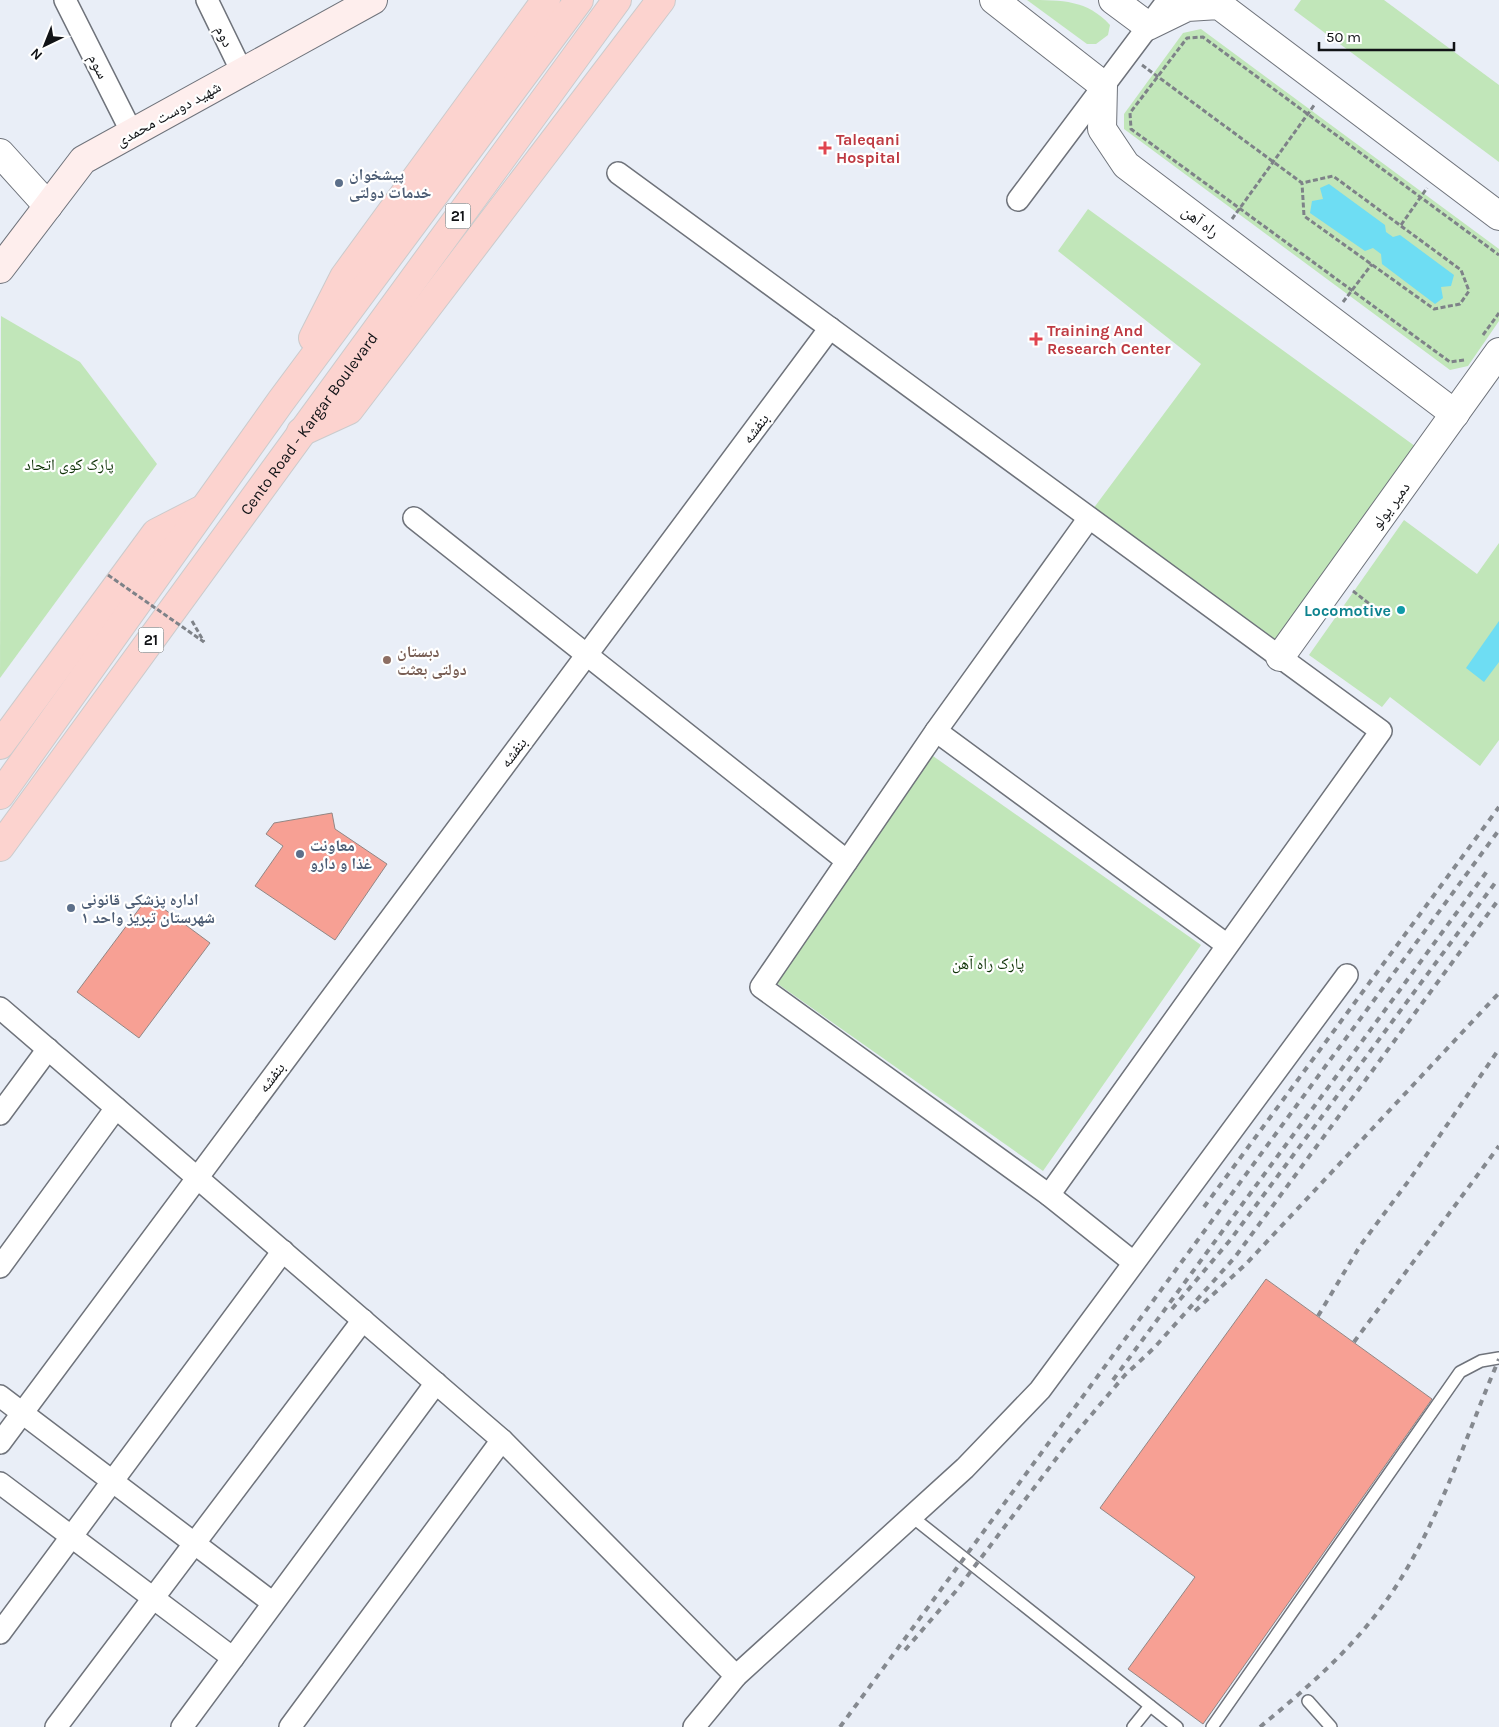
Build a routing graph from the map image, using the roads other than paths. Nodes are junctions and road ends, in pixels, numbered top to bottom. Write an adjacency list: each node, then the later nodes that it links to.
1 (65, 0): 14 (street, سوم)
2 (207, 0): 12 (street, دوم)
3 (546, 0): 23 (highway, 21)
4 (579, 0): 23 (highway, Cento Road - Kargar Boulevard / 21)
5 (617, 0): 25 (highway, Cento Road - Kargar Boulevard / 21)
6 (661, 0): 25 (highway)
7 (994, 0): 13 (street)
8 (1113, 0): 11 (street)
9 (1168, 0): 11 (street)
10 (361, 3): 12 (main road, شهید دوست محمدی)
11 (1148, 26): 13 (street); 19 (street)
12 (242, 72): 14 (main road, شهید دوست محمدی)
13 (1103, 85): 17 (street); 24 (street, راه آهن)
14 (132, 133): 18 (main road, شهید دوست محمدی)
15 (0, 153): 18 (street)
16 (618, 173): 21 (street)
17 (1018, 200)
18 (48, 206): 20 (main road, شهید دوست محمدی)
19 (1499, 216)
20 (0, 269)
21 (830, 328): 28 (street); 29 (street, بنفشه)
22 (1490, 345): 24 (street, دمیر یولو)
23 (281, 401): 26 (highway, Cento Road - Kargar Boulevard / 21)
24 (1455, 414): 30 (street, دمیر یولو)
25 (300, 432): 34 (highway, Cento Road - Kargar Boulevard / 21)
26 (207, 507): 32 (highway); 33 (highway, Cento Road - Kargar Boulevard / 21)
27 (414, 518): 29 (street)
28 (1089, 518): 30 (street); 31 (street)
29 (586, 654): 35 (street); 42 (street, بنفشه)
30 (1280, 657): 36 (street)
31 (936, 731): 35 (street); 36 (street)
32 (0, 745)
33 (0, 795)
34 (0, 847)
35 (847, 861): 43 (street)
36 (1227, 945): 43 (street)
37 (1347, 975): 45 (street)
38 (0, 1008): 39 (street)
39 (48, 1049): 40 (street); 41 (street)
40 (116, 1108): 42 (street); 46 (street)
41 (0, 1114)
42 (197, 1177): 44 (street); 51 (street, بنفشه)
43 (1049, 1194): 45 (street)
44 (283, 1251): 47 (street); 54 (street)
45 (1133, 1262): 56 (street)
46 (0, 1267)
47 (363, 1320): 49 (street); 58 (street)
48 (1499, 1358): 72 (lane)
49 (436, 1383): 52 (street); 60 (street)
50 (0, 1396): 51 (street)
51 (22, 1412): 53 (street, بنفشه); 54 (street)
52 (502, 1440): 63 (street); 68 (street)
53 (0, 1443)
54 (112, 1482): 57 (street); 58 (street)
55 (0, 1483): 57 (street)
56 (911, 1516): 63 (street); 65 (lane)
57 (71, 1537): 59 (street); 61 (street)
58 (195, 1543): 59 (street); 60 (street)
59 (152, 1598): 62 (street); 66 (street)
60 (273, 1603): 62 (street)
61 (0, 1633)
62 (233, 1658): 67 (street)
63 (736, 1676): 69 (street)
64 (1308, 1701): 73 (lane)
65 (1150, 1706): 70 (lane); 71 (lane)
66 (56, 1727)
67 (182, 1727)
68 (290, 1727)
69 (694, 1727)
70 (1133, 1727)
71 (1177, 1727)
72 (1212, 1727)
73 (1332, 1727)

